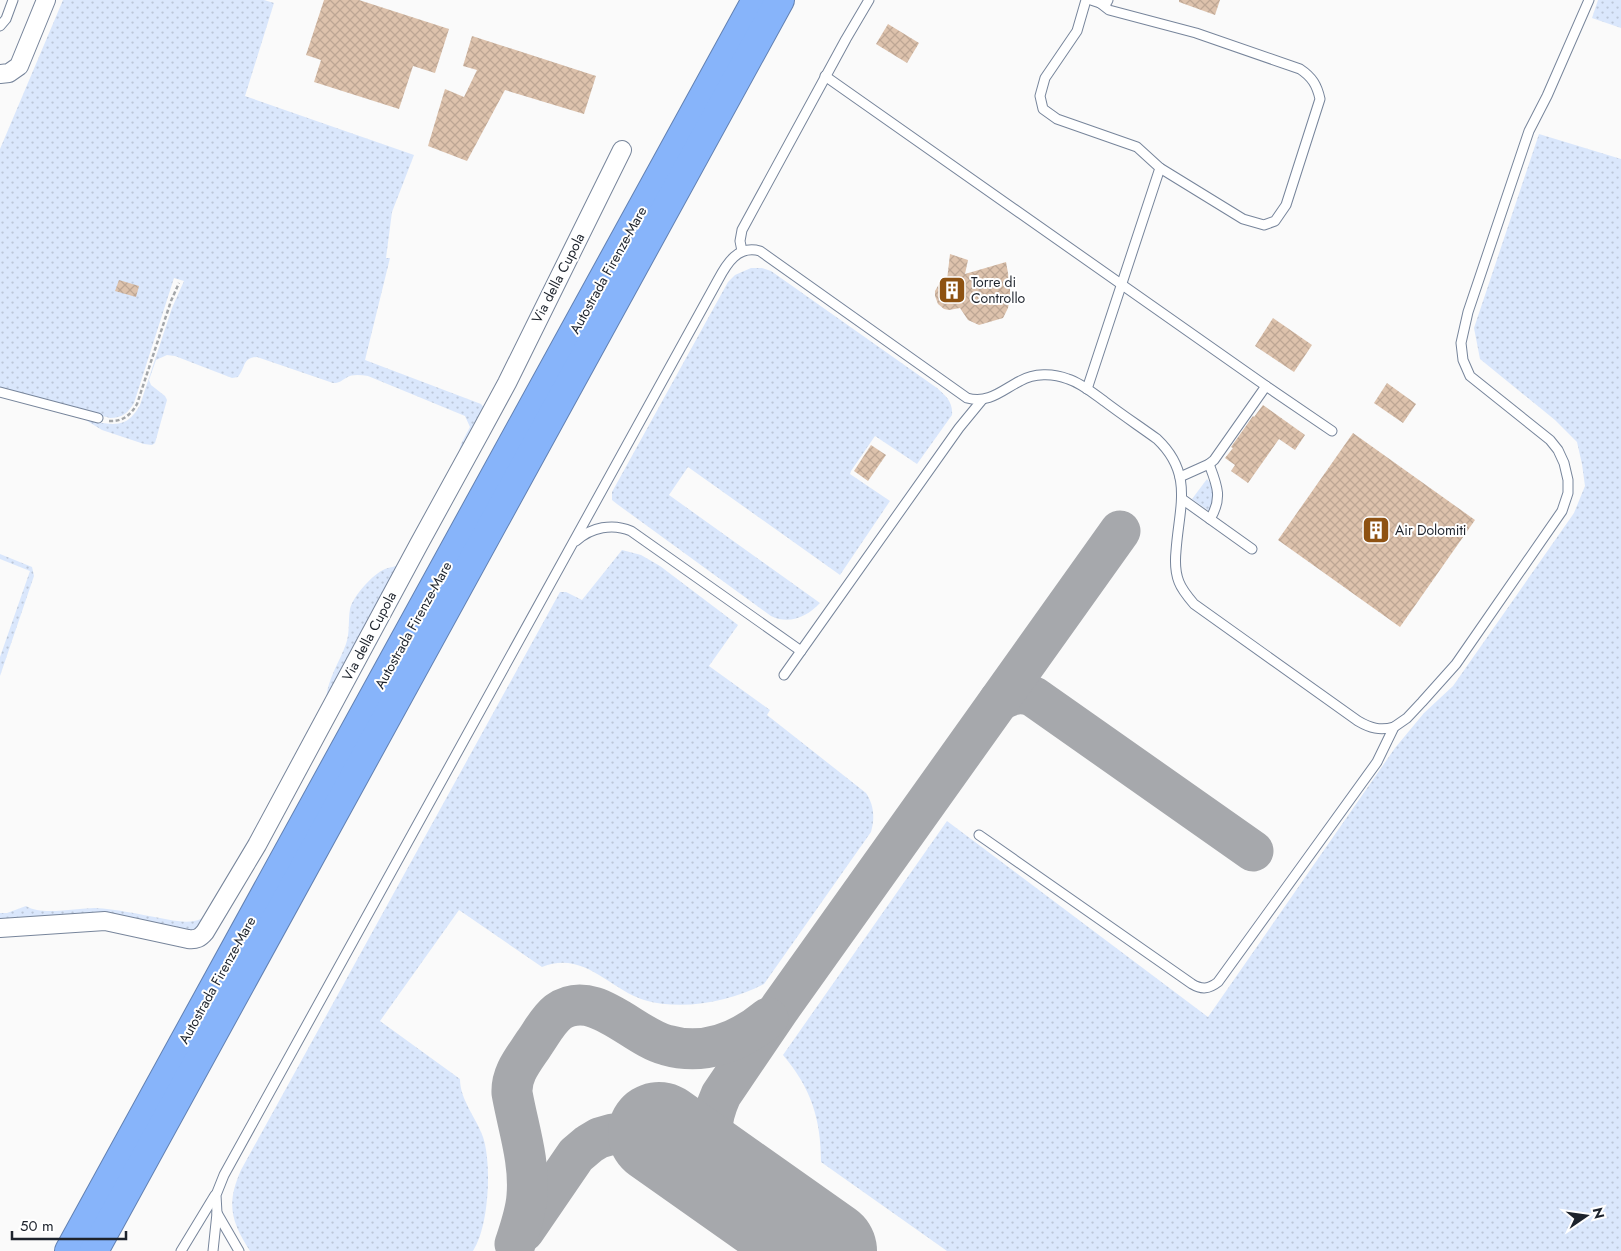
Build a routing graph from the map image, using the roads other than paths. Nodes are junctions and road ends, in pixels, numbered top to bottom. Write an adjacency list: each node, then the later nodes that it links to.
1 (13, 0): 9 (lane)
2 (756, 0): 35 (highway, Autostrada Firenze-Mare)
3 (780, 0): 36 (highway, Autostrada Firenze-Mare)
4 (869, 0): 11 (lane)
5 (1086, 0): 13 (lane)
6 (1589, 0): 30 (lane)
7 (1100, 1): 13 (lane)
8 (45, 2): 10 (street)
9 (0, 26)
10 (0, 74)
11 (826, 76): 14 (lane); 15 (lane)
12 (622, 150): 32 (street, Via della Cupola)
13 (1160, 168): 15 (lane)
14 (742, 251): 19 (lane); 26 (lane)
15 (1121, 284): 16 (lane); 17 (lane)
16 (1266, 386): 21 (lane); 22 (lane)
17 (1087, 389): 19 (lane); 23 (lane)
18 (0, 392): 20 (lane)
19 (982, 400): 28 (lane)
20 (98, 418)
21 (1332, 431)
22 (1208, 464): 23 (lane); 25 (lane)
23 (1180, 477): 24 (lane)
24 (1182, 499): 25 (lane); 30 (lane)
25 (1210, 518): 27 (lane)
26 (572, 544): 28 (lane); 33 (lane)
27 (1252, 549)
28 (801, 651): 29 (lane)
29 (784, 675)
30 (1394, 727): 31 (lane)
31 (979, 835)
32 (0, 928)
33 (216, 1195): 34 (lane); 37 (lane)
34 (216, 1213): 38 (lane); 39 (lane)
35 (69, 1251)
36 (94, 1251)
37 (181, 1251)
38 (213, 1251)
39 (239, 1251)

